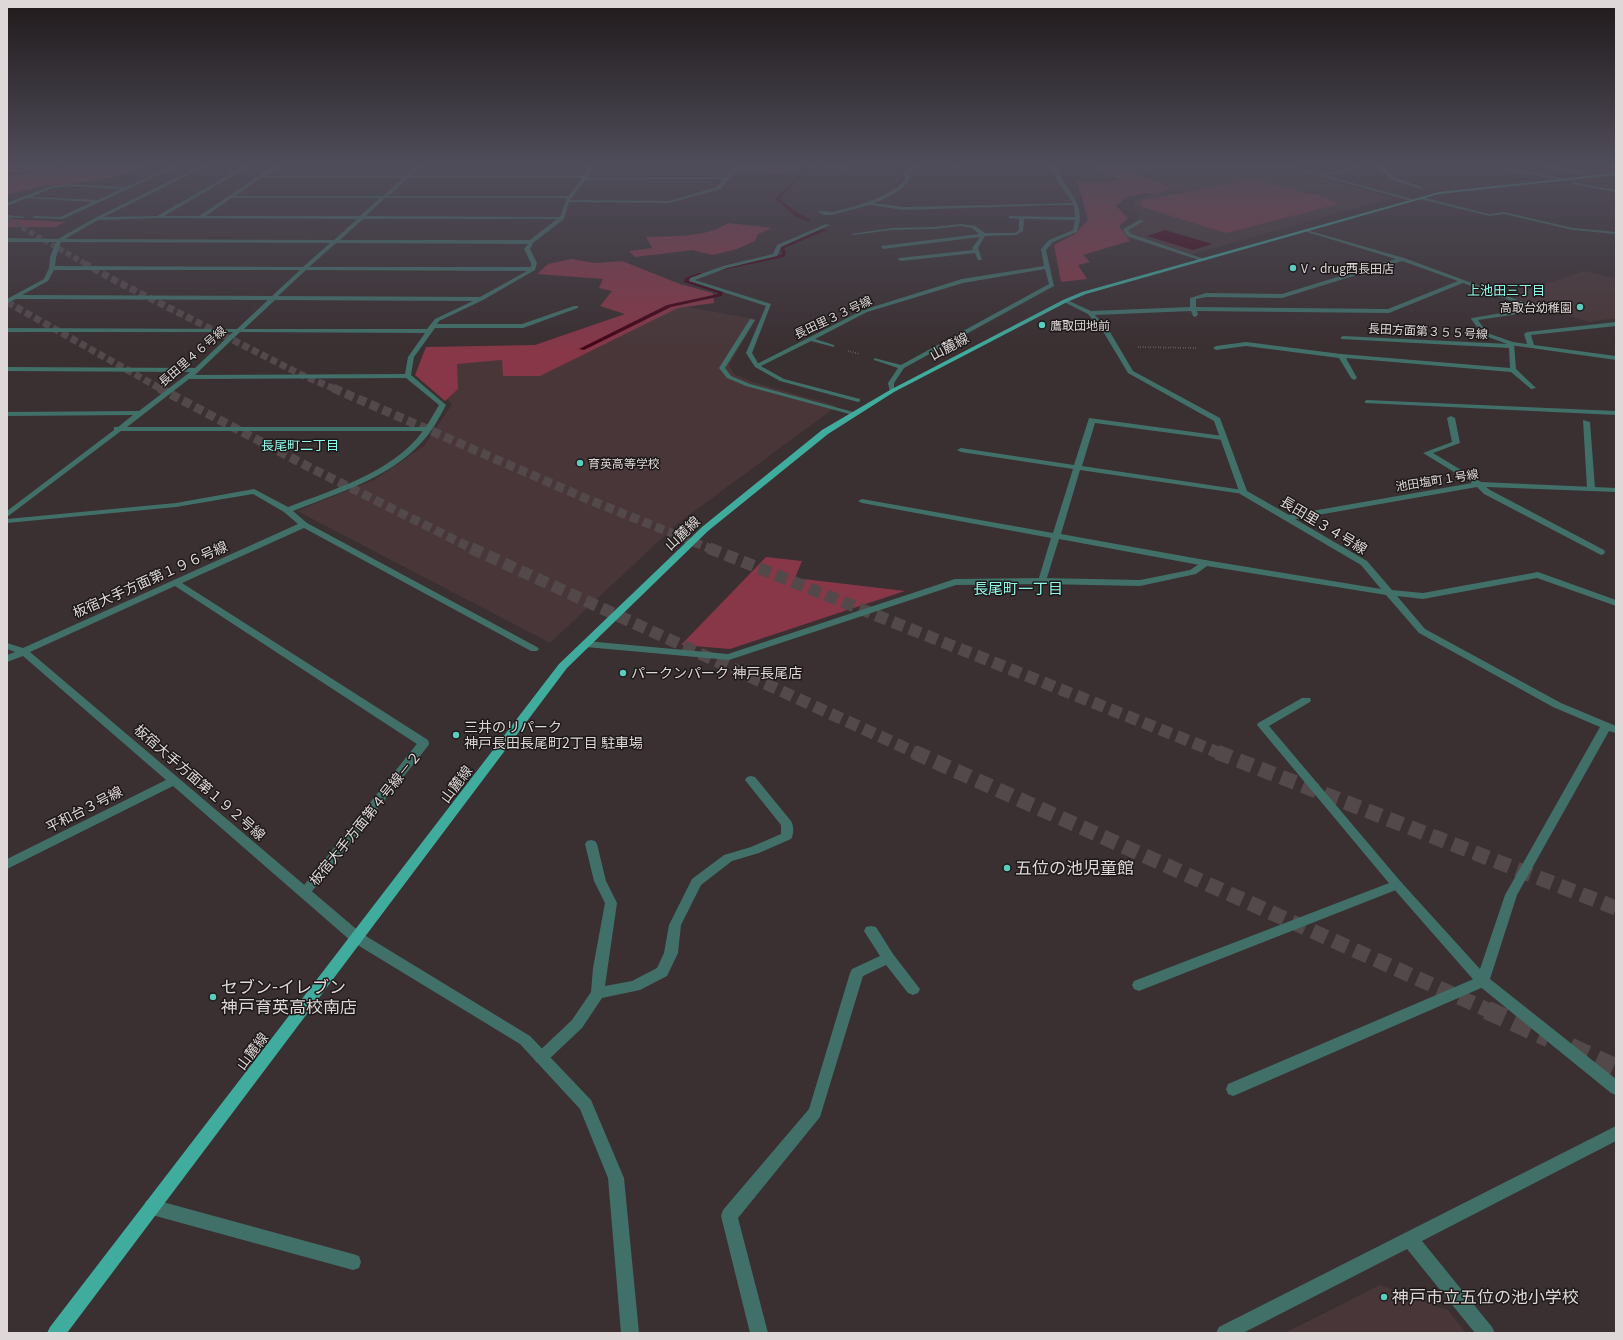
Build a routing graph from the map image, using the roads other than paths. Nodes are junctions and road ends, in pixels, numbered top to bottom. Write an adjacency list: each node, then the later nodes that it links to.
1 (82, 228): 17 (street)
2 (350, 228): 18 (street)
3 (550, 228): 19 (street)
4 (822, 228): 58 (street)
5 (938, 228): 14 (street)
6 (974, 228): 15 (street)
7 (1020, 228): 15 (street)
8 (1076, 228): 28 (street)
9 (1130, 228): 25 (street)
10 (1321, 228): 12 (main road, 山麓線)
11 (1567, 228): 13 (street)
12 (1309, 231): 24 (street); 25 (main road, 山麓線)
13 (1616, 233)
14 (853, 234)
15 (984, 235): 20 (street); 21 (street)
16 (7, 240): 17 (street)
17 (59, 240): 18 (street); 26 (street)
18 (334, 242): 19 (street); 27 (street)
19 (531, 242): 29 (street)
20 (883, 247)
21 (976, 251): 22 (street); 23 (street)
22 (901, 259)
23 (980, 259)
24 (1402, 259): 30 (street); 37 (street)
25 (1204, 260): 35 (main road, 山麓線)
26 (52, 268): 27 (street); 31 (street)
27 (305, 268): 29 (street); 32 (street)
28 (1048, 268): 50 (street, 長田里３３号線); 59 (street)
29 (533, 269): 33 (street)
30 (1464, 281): 37 (street); 51 (street)
31 (14, 297): 32 (street); 34 (street)
32 (274, 298): 33 (street); 47 (street)
33 (481, 299): 43 (street)
34 (7, 301)
35 (1065, 301): 38 (street); 67 (main road, 山麓線)
36 (576, 307): 43 (street)
37 (1193, 309): 38 (street); 39 (street)
38 (1090, 313): 78 (street)
39 (1195, 316)
40 (752, 320): 72 (street)
41 (1616, 324): 42 (street)
42 (1596, 326): 46 (street); 53 (street)
43 (430, 329): 47 (street); 63 (street)
44 (7, 330): 45 (street, 長田里４６号線)
45 (20, 330): 47 (street, 長田里４６号線); 48 (street)
46 (1616, 330)
47 (237, 331): 61 (street, 長田里４６号線)
48 (7, 336)
49 (1343, 338): 51 (street, 長田方面第３５５号線)
50 (810, 339): 52 (street); 58 (street, 長田里３３号線)
51 (1512, 345): 53 (street, 長田方面第３５５号線); 62 (street)
52 (832, 346)
53 (1531, 347): 56 (street, 長田方面第３５５号線)
54 (1216, 348): 55 (street)
55 (1341, 356): 62 (street); 65 (street)
56 (1616, 358)
57 (876, 359): 59 (street)
58 (757, 366): 68 (street)
59 (902, 367): 67 (street)
60 (7, 368): 61 (street)
61 (197, 370): 64 (street, 長田里４６号線)
62 (1513, 370): 66 (street)
63 (408, 376): 64 (street); 77 (street)
64 (189, 377): 70 (street, 長田里４６号線)
65 (1354, 378)
66 (1533, 388)
67 (892, 391): 72 (main road, 山麓線)
68 (858, 400)
69 (1367, 402): 73 (street)
70 (139, 413): 71 (street); 76 (street, 長田里４６号線)
71 (7, 414)
72 (855, 414): 98 (main road, 山麓線)
73 (1616, 414)
74 (1452, 418): 81 (street)
75 (1586, 422): 82 (street)
76 (117, 429): 77 (street); 87 (street, 長田里４６号線)
77 (428, 429): 86 (street)
78 (1223, 438): 80 (street); 84 (street)
79 (961, 450): 80 (street)
80 (1077, 468): 84 (street); 91 (street)
81 (1479, 484): 82 (street, 池田塩町１号線); 88 (street, 池田塩町１号線); 92 (street)
82 (1590, 488): 83 (street, 池田塩町１号線)
83 (1616, 490)
84 (1243, 492): 88 (street, 長田里３４号線)
85 (862, 501): 91 (street)
86 (287, 510): 89 (street); 90 (street)
87 (7, 515)
88 (1287, 518): 96 (street, 長田里３４号線)
89 (7, 521)
90 (304, 525): 95 (street, 板宿大手方面第１９６号線); 100 (street)
91 (1056, 536): 93 (street); 94 (street)
92 (1601, 552)
93 (1205, 563): 94 (street); 96 (street)
94 (1042, 581): 98 (street)
95 (176, 583): 101 (street, 板宿大手方面第１９６号線); 110 (street, 板宿大手方面第４号線－２)
96 (1391, 593): 97 (street); 104 (street, 長田里３４号線)
97 (1616, 603)
98 (586, 644): 112 (main road, 山麓線)
99 (7, 646): 101 (street)
100 (534, 649)
101 (24, 651): 102 (street, 板宿大手方面第１９６号線); 105 (street, 板宿大手方面第１９２号線)
102 (7, 659)
103 (1306, 700): 109 (street)
104 (1611, 728): 114 (street)
105 (175, 780): 108 (street, 平和台３号線); 110 (street, 板宿大手方面第１９２号線)
106 (751, 780): 117 (street)
107 (591, 844): 117 (street)
108 (7, 864)
109 (1397, 885): 114 (street); 115 (street)
110 (305, 892): 112 (street, 板宿大手方面第１９２号線)
111 (871, 931): 113 (street)
112 (356, 936): 118 (street); 122 (main road, 山麓線)
113 (888, 958): 116 (street); 127 (street)
114 (1483, 981): 119 (street); 120 (street)
115 (1139, 985)
116 (913, 989)
117 (598, 993): 118 (street)
118 (541, 1058): 125 (street)
119 (1616, 1088)
120 (1233, 1089)
121 (1616, 1133): 123 (street)
122 (152, 1207): 124 (street); 126 (main road, 山麓線)
123 (1410, 1239): 128 (street); 129 (street)
124 (353, 1262)
125 (627, 1332)
126 (56, 1333)
127 (759, 1333)
128 (1225, 1333)
129 (1486, 1333)

